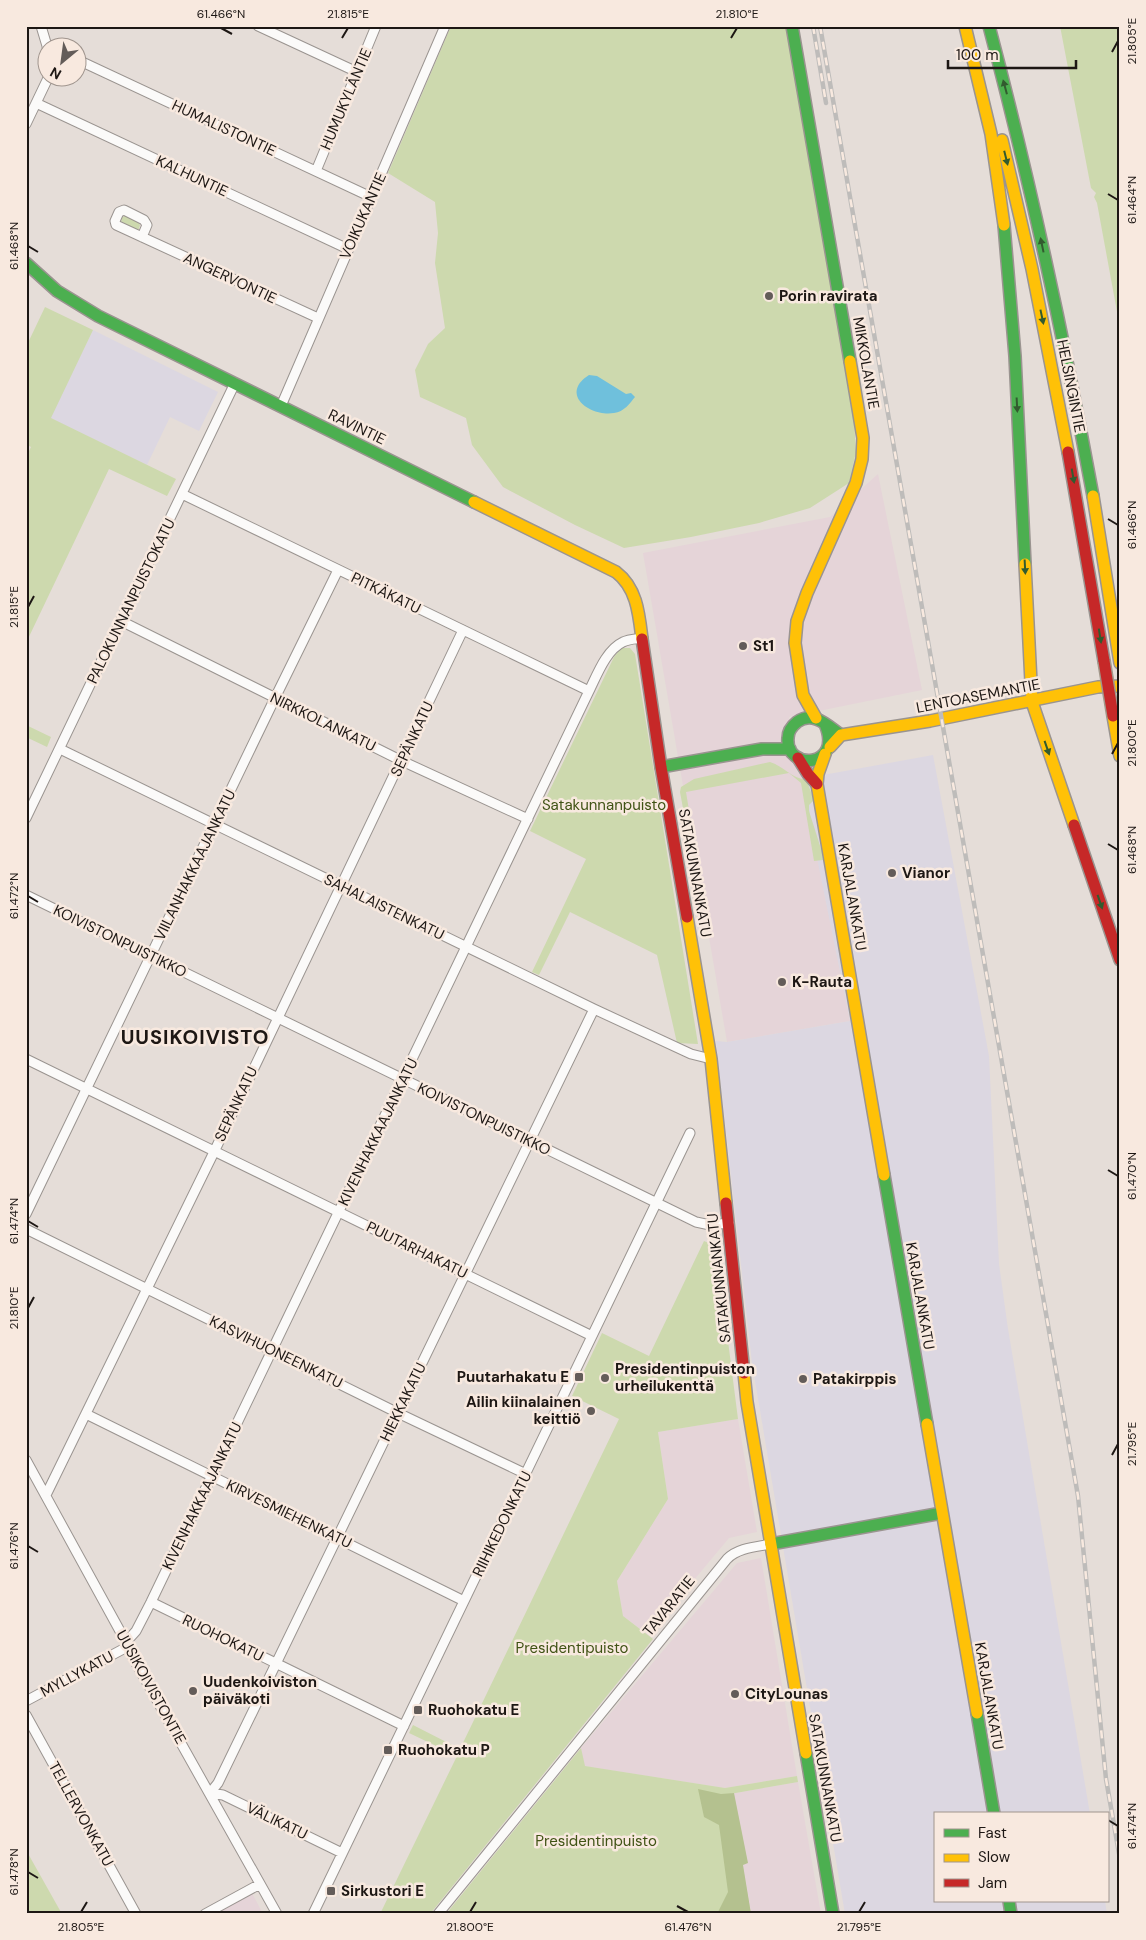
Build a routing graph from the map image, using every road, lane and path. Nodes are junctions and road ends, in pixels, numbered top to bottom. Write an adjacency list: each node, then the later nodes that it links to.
1 (41, 26): 9 (street)
2 (258, 26): 11 (street)
3 (376, 26): 11 (street, HUMUKYLÄNTIE)
4 (445, 26): 16 (street, VOIKUKANTIE)
5 (792, 26): 34 (main road, MIKKOLANTIE)
6 (965, 26): 36 (main road, one-way to 36)
7 (972, 26): 45 (main road, HELSINGINTIE, one-way to 45, bridge)
8 (989, 26): 24 (main road, HELSINGINTIE, one-way to 8)
9 (45, 38)
10 (88, 65): 15 (street, HUMALISTONTIE)
11 (357, 72): 15 (street, HUMUKYLÄNTIE)
12 (43, 88): 13 (street)
13 (36, 103): 14 (street); 18 (street, KALHUNTIE)
14 (26, 124)
15 (316, 171): 16 (street, HUMALISTONTIE)
16 (371, 197): 18 (street, VOIKUKANTIE)
17 (142, 237): 20 (street, ANGERVONTIE)
18 (348, 248): 20 (street, VOIKUKANTIE)
19 (26, 264): 21 (main road, RAVINTIE)
20 (318, 318): 22 (street, VOIKUKANTIE)
21 (235, 383): 22 (main road, RAVINTIE); 23 (street, PALOKUNNANPUISTOKATU)
22 (281, 406): 29 (main road, RAVINTIE)
23 (182, 494): 25 (street, PITKÄKATU); 27 (street, PALOKUNNANPUISTOKATU)
24 (1101, 551): 26 (main road); 30 (main road, HELSINGINTIE)
25 (338, 570): 28 (street, PITKÄKATU); 35 (street, VIILANHAKKAAJANKATU)
26 (1120, 619)
27 (121, 621): 35 (street, NIRKKOLANKATU); 41 (street, PALOKUNNANPUISTOKATU)
28 (463, 630): 33 (street, PITKÄKATU); 47 (street, SEPÄNKATU)
29 (642, 638): 33 (street, KIVENHAKKAAJANKATU); 48 (main road, SATAKUNNANKATU)
30 (1119, 659): 31 (main road, HELSINGINTIE)
31 (1120, 663)
32 (1120, 686): 36 (main road, LENTOASEMANTIE)
33 (589, 691): 51 (street, KIVENHAKKAAJANKATU)
34 (803, 695): 37 (main road); 38 (main road)
35 (275, 698): 47 (street, NIRKKOLANKATU); 52 (street, VIILANHAKKAAJANKATU)
36 (1032, 702): 39 (main road, LENTOASEMANTIE); 57 (main road, one-way to 57)
37 (820, 721): 38 (main road); 39 (main road); 44 (main road)
38 (793, 724): 40 (main road)
39 (841, 735): 44 (main road)
40 (787, 737): 42 (main road); 43 (main road)
41 (60, 749): 50 (street, PALOKUNNANPUISTOKATU); 52 (street, SAHALAISTENKATU)
42 (762, 749): 43 (main road); 48 (main road)
43 (790, 749): 46 (main road)
44 (828, 751): 46 (main road); 49 (main road, KARJALANKATU)
45 (1120, 756)
46 (798, 758): 49 (main road, KARJALANKATU)
47 (402, 761): 51 (street, NIRKKOLANKATU); 53 (street, SEPÄNKATU)
48 (661, 767): 61 (main road, SATAKUNNANKATU)
49 (817, 784): 82 (main road, KARJALANKATU)
50 (26, 818)
51 (528, 819): 55 (street, KIVENHAKKAAJANKATU)
52 (215, 824): 53 (street, SAHALAISTENKATU); 56 (street, VIILANHAKKAAJANKATU)
53 (341, 886): 55 (street, SAHALAISTENKATU); 59 (street, SEPÄNKATU)
54 (26, 895): 56 (street, KOIVISTONPUISTIKKO)
55 (467, 948): 58 (street, SAHALAISTENKATU); 62 (street, KIVENHAKKAAJANKATU)
56 (150, 956): 59 (street, KOIVISTONPUISTIKKO); 63 (street, VIILANHAKKAAJANKATU)
57 (1120, 960)
58 (594, 1009): 61 (street, SAHALAISTENKATU); 65 (street, HIEKKAKATU)
59 (277, 1018): 62 (street, KOIVISTONPUISTIKKO); 66 (street, SEPÄNKATU)
60 (26, 1059): 63 (street, PUUTARHAKATU)
61 (711, 1060): 70 (main road, SATAKUNNANKATU)
62 (402, 1079): 65 (street, KOIVISTONPUISTIKKO); 68 (street, KIVENHAKKAAJANKATU)
63 (86, 1088): 66 (street, PUUTARHAKATU); 69 (street, VIILANHAKKAAJANKATU)
64 (690, 1134): 67 (street, RIIHIKEDONKATU)
65 (529, 1140): 67 (street, KOIVISTONPUISTIKKO); 72 (street, HIEKKAKATU)
66 (214, 1152): 68 (street, PUUTARHAKATU); 73 (street, SEPÄNKATU)
67 (657, 1203): 70 (street, KOIVISTONPUISTIKKO); 74 (street, RIIHIKEDONKATU)
68 (339, 1213): 72 (street, PUUTARHAKATU); 75 (street, KIVENHAKKAAJANKATU)
69 (26, 1214)
70 (729, 1223): 84 (main road, SATAKUNNANKATU)
71 (26, 1229): 73 (street, KASVIHUONEENKATU)
72 (466, 1274): 74 (street, PUUTARHAKATU); 76 (street, HIEKKAKATU)
73 (146, 1288): 75 (street, KASVIHUONEENKATU); 77 (street, SEPÄNKATU)
74 (592, 1336): 79 (street, RIIHIKEDONKATU)
75 (272, 1350): 76 (street, KASVIHUONEENKATU); 80 (street, KIVENHAKKAAJANKATU)
76 (398, 1413): 79 (street, KASVIHUONEENKATU); 83 (street, HIEKKAKATU)
77 (86, 1414): 80 (street, KIRVESMIEHENKATU); 81 (street, SEPÄNKATU)
78 (26, 1460): 81 (street, UUSIKOIVISTONTIE)
79 (526, 1474): 85 (street, RIIHIKEDONKATU)
80 (212, 1476): 83 (street, KIRVESMIEHENKATU); 86 (street, KIVENHAKKAAJANKATU)
81 (46, 1495): 87 (street, UUSIKOIVISTONTIE)
82 (942, 1513): 84 (main road, TAVARATIE); 93 (main road, KARJALANKATU)
83 (337, 1538): 85 (street, KIRVESMIEHENKATU); 88 (street, HIEKKAKATU)
84 (770, 1544): 100 (street, TAVARATIE); 101 (main road, SATAKUNNANKATU)
85 (464, 1601): 91 (street, RIIHIKEDONKATU)
86 (151, 1602): 87 (street, KIVENHAKKAAJANKATU); 88 (street, RUOHOKATU)
87 (127, 1644): 89 (street, MYLLYKATU); 92 (street, UUSIKOIVISTONTIE)
88 (276, 1664): 91 (street, RUOHOKATU); 92 (street, HIEKKAKATU)
89 (26, 1701)
90 (26, 1715): 96 (street, TELLERVONKATU)
91 (404, 1726): 94 (street, RIIHIKEDONKATU)
92 (210, 1793): 94 (street, VÄLIKATU); 95 (street, UUSIKOIVISTONTIE)
93 (994, 1812)
94 (342, 1853): 99 (street, RIIHIKEDONKATU)
95 (260, 1884): 97 (street); 98 (street, UUSIKOIVISTONTIE)
96 (136, 1914)
97 (205, 1914)
98 (277, 1914)
99 (313, 1914)
100 (438, 1914)
101 (833, 1914)

